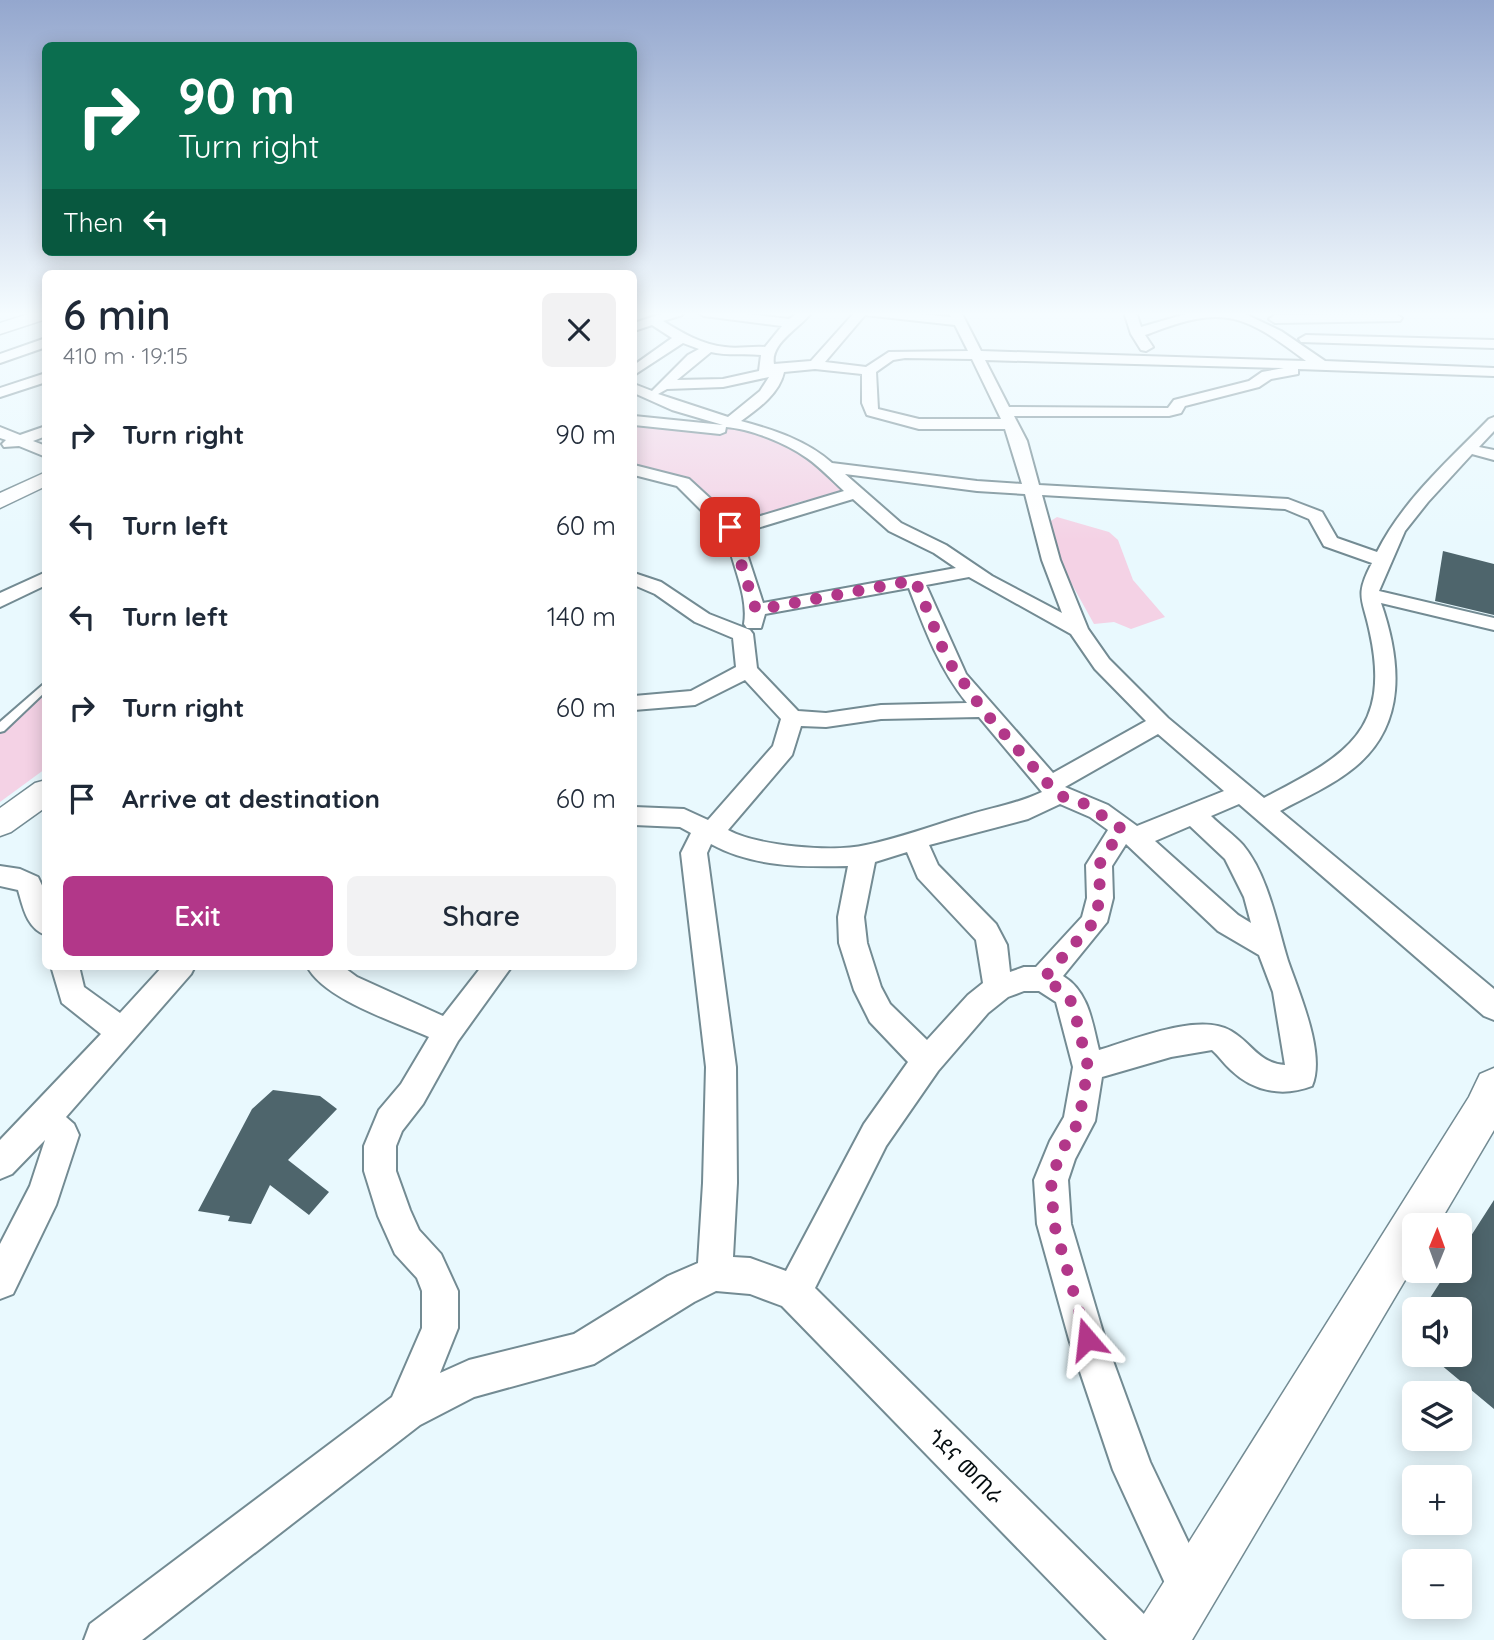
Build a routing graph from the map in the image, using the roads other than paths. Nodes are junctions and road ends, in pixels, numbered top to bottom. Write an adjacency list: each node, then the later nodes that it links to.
1 (661, 389): 7 (street)
2 (769, 389): 11 (street)
3 (869, 389): 8 (street)
4 (994, 389): 8 (street)
5 (1234, 389): 8 (street)
6 (637, 390): 7 (street)
7 (649, 397): 11 (street)
8 (1008, 417): 22 (street)
9 (637, 421): 11 (street)
10 (1494, 422): 16 (street)
11 (737, 425): 19 (street)
12 (0, 432): 14 (street)
13 (42, 432): 14 (street)
14 (20, 440): 15 (street); 17 (street)
15 (0, 449)
16 (1469, 449): 18 (street); 26 (street)
17 (42, 450)
18 (1494, 455)
19 (827, 467): 22 (street); 23 (street)
20 (637, 471): 25 (street)
21 (42, 480): 24 (street)
22 (1032, 490): 26 (street); 35 (street)
23 (854, 493): 25 (street); 27 (street)
24 (0, 501)
25 (735, 528): 33 (street)
26 (1382, 560): 31 (street)
27 (972, 571): 30 (street); 35 (street)
28 (42, 579): 32 (street)
29 (637, 580): 36 (street)
30 (915, 580): 33 (street); 40 (street)
31 (1369, 594): 34 (street); 47 (street)
32 (0, 601)
33 (756, 610): 36 (street)
34 (1494, 624)
35 (1078, 630): 42 (street)
36 (743, 635): 37 (street)
37 (747, 670): 39 (street); 41 (street)
38 (42, 689): 43 (lane)
39 (637, 703)
40 (983, 710): 41 (street); 44 (street)
41 (792, 719): 52 (street)
42 (1160, 723): 44 (street); 45 (street)
43 (0, 728)
44 (1054, 790): 51 (street); 53 (street)
45 (1243, 792): 47 (street); 48 (street)
46 (42, 794): 50 (street)
47 (1264, 809): 64 (street)
48 (1193, 814): 51 (street); 57 (street)
49 (637, 816): 52 (street)
50 (0, 824)
51 (1127, 832): 57 (street); 62 (street)
52 (711, 833): 54 (street); 72 (street)
53 (915, 841): 54 (street); 63 (street)
54 (863, 856): 67 (street)
55 (0, 876): 56 (street)
56 (42, 918)
57 (1271, 948): 68 (street)
58 (66, 970): 65 (street)
59 (177, 970): 65 (street)
60 (326, 970): 66 (street)
61 (495, 970): 66 (street)
62 (1043, 979): 63 (street); 68 (street)
63 (998, 988): 67 (street)
64 (1494, 1007)
65 (122, 1032): 70 (street)
66 (448, 1032): 75 (street)
67 (927, 1061): 74 (street)
68 (1088, 1067): 76 (street)
69 (1490, 1105): 76 (street)
70 (45, 1118): 71 (street); 73 (street)
71 (0, 1163)
72 (715, 1273): 74 (street); 75 (street)
73 (0, 1281)
74 (794, 1293): 78 (street, ጎደና መጠራ)
75 (406, 1411): 77 (street)
76 (1190, 1590): 79 (street)
77 (106, 1640)
78 (1138, 1640)
79 (1160, 1640)

